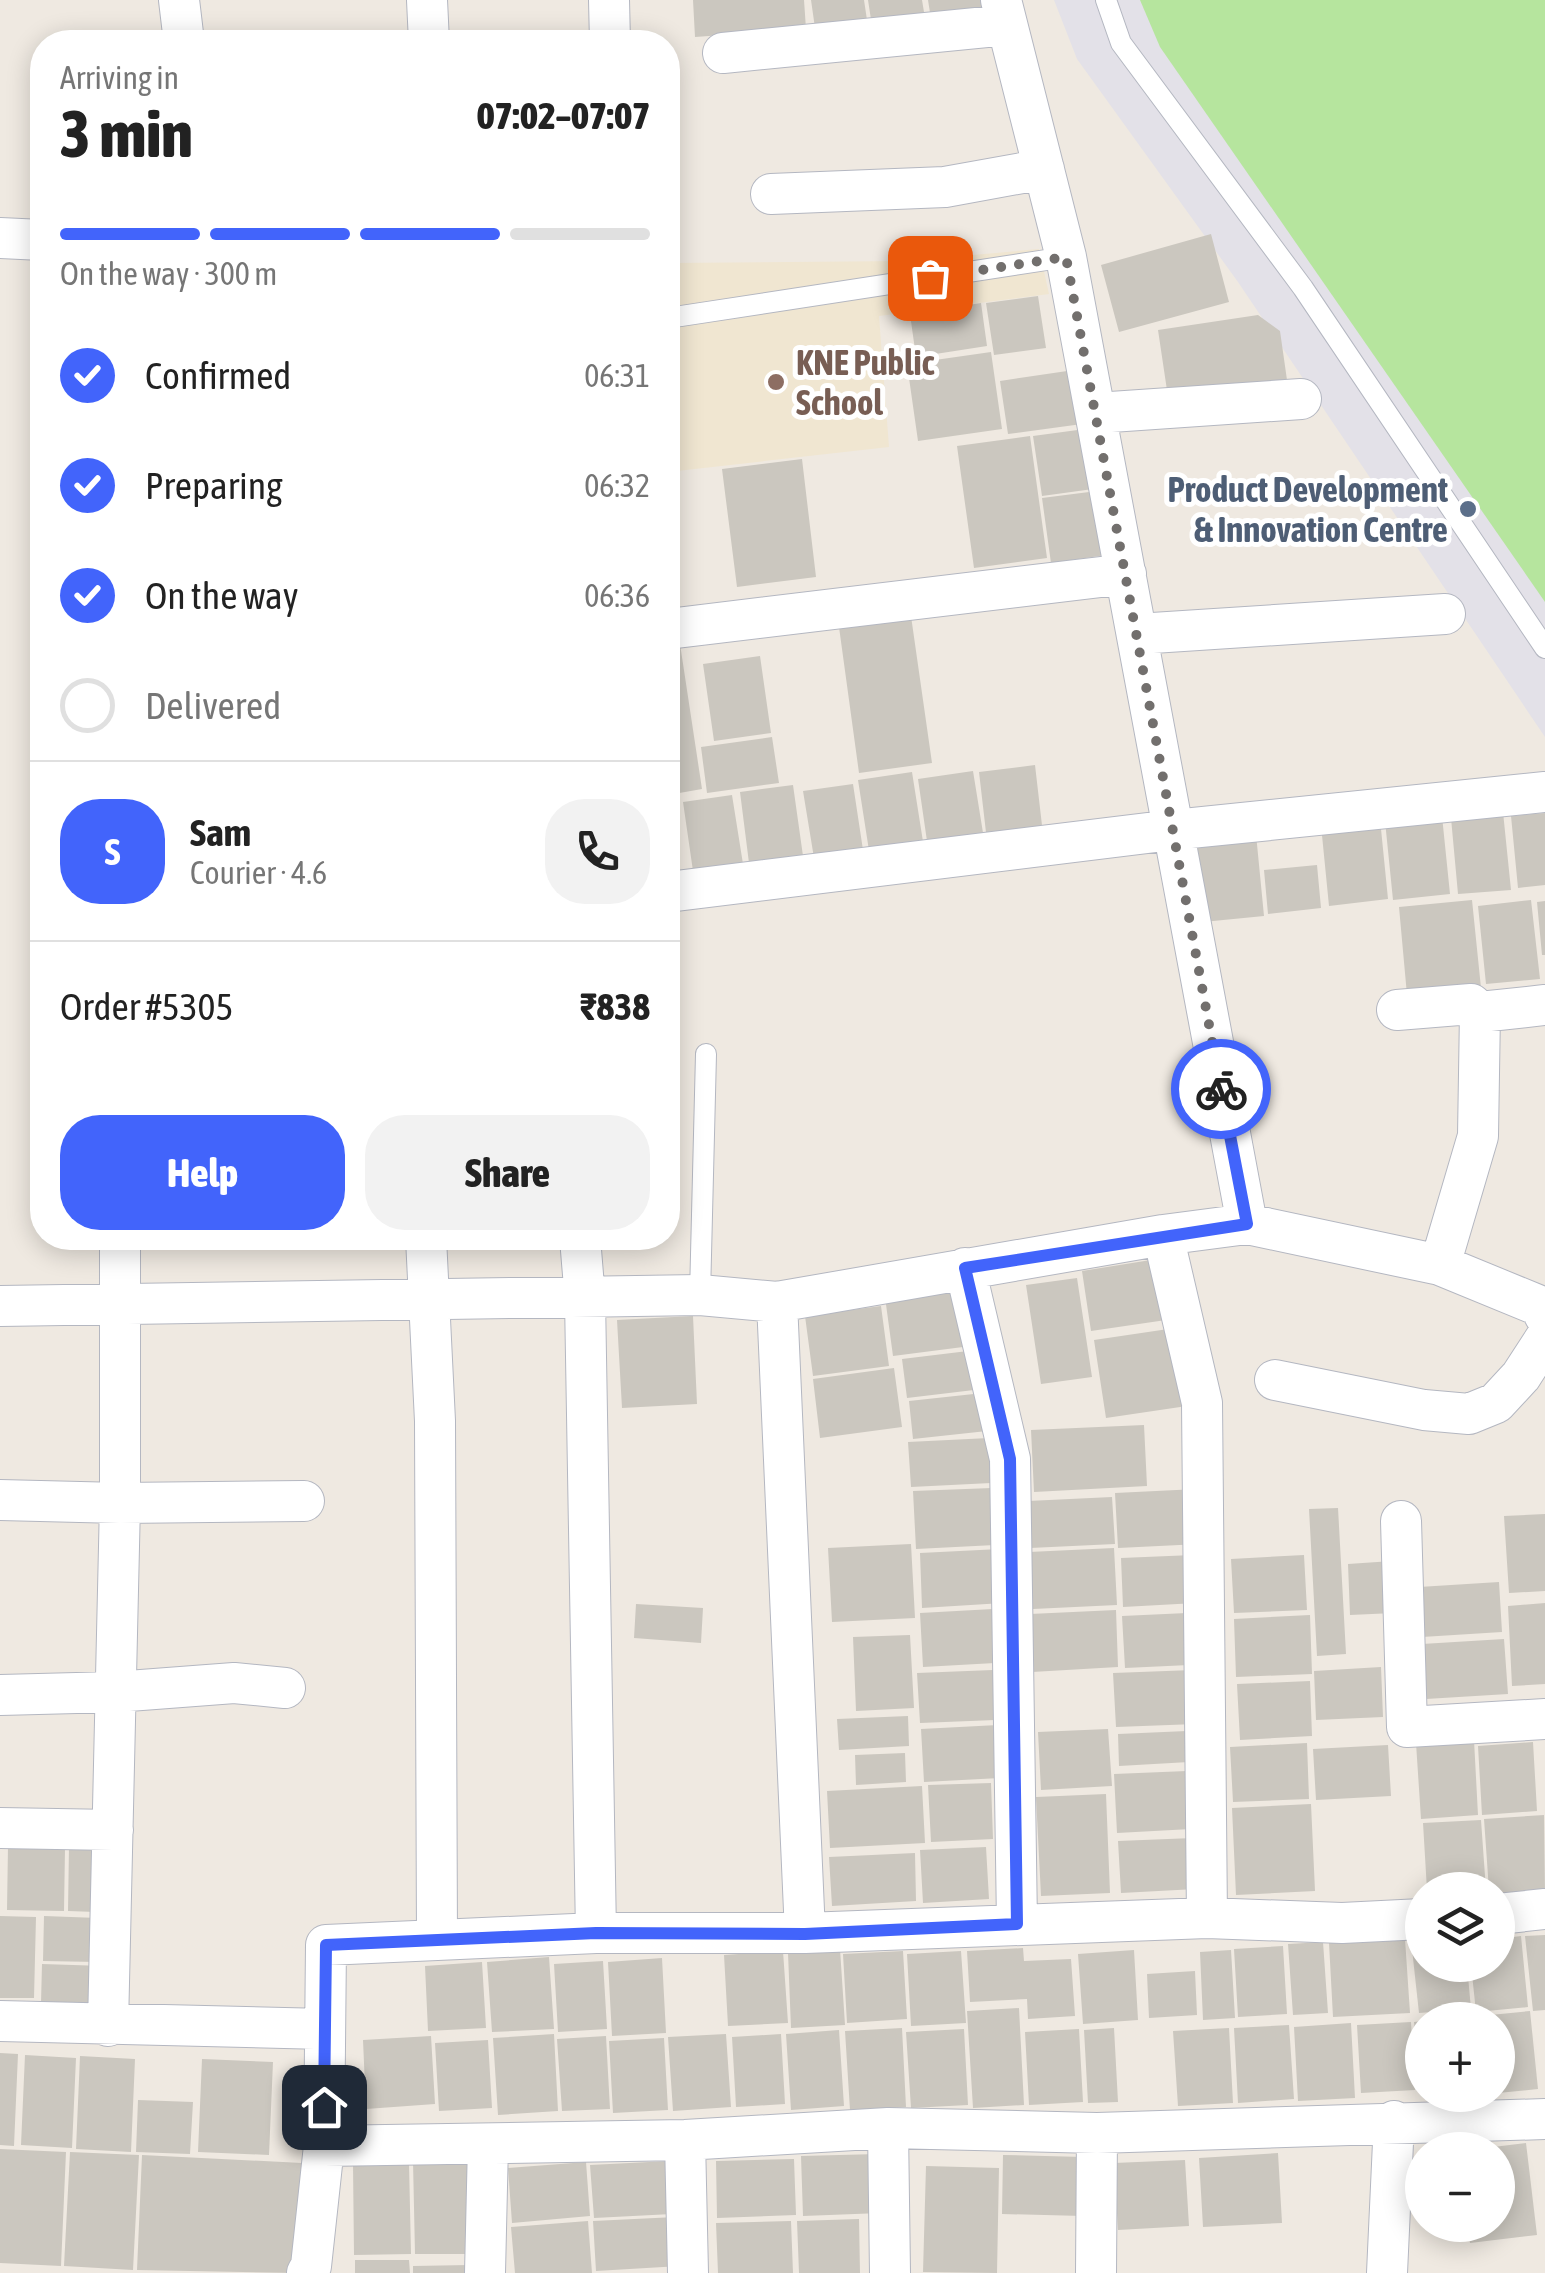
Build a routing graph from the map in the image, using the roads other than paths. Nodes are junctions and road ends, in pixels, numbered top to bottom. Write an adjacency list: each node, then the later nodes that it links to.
1 (180, 0): 6 (street)
2 (427, 0): 7 (street)
3 (608, 0): 8 (street)
4 (1106, 0): 22 (lane)
5 (1004, 12): 9 (street); 10 (street)
6 (183, 30)
7 (429, 30)
8 (609, 30)
9 (723, 53)
10 (1044, 169): 11 (street); 14 (street)
11 (770, 194)
12 (0, 238): 13 (street)
13 (30, 239)
14 (1066, 257): 15 (lane); 17 (street)
15 (680, 316)
16 (1301, 399): 17 (street)
17 (1096, 413): 18 (street)
18 (1126, 574): 20 (street); 21 (street)
19 (1445, 614): 21 (street)
20 (680, 627)
21 (1137, 634): 24 (street)
22 (1545, 648)
23 (1545, 792): 24 (street)
24 (1172, 830): 25 (street); 30 (street)
25 (680, 891)
26 (1545, 1005): 28 (street)
27 (1397, 1010): 28 (street)
28 (1480, 1012): 35 (street)
29 (706, 1054): 37 (lane)
30 (1247, 1224): 31 (street); 35 (street)
31 (1164, 1235): 36 (street); 58 (street)
32 (120, 1250): 42 (street)
33 (427, 1250): 39 (street)
34 (581, 1250): 38 (street)
35 (1440, 1265): 43 (street)
36 (965, 1268): 40 (street); 60 (street)
37 (700, 1295): 38 (street); 40 (street)
38 (585, 1299): 39 (street); 61 (street)
39 (430, 1302): 42 (street); 63 (street)
40 (777, 1302): 62 (street)
41 (0, 1306): 42 (street)
42 (120, 1306): 48 (street)
43 (1545, 1316)
44 (1545, 1338): 45 (street)
45 (1275, 1380)
46 (0, 1500): 48 (street)
47 (304, 1501): 48 (street)
48 (120, 1503): 51 (street)
49 (1401, 1521): 53 (street)
50 (284, 1688): 51 (street)
51 (116, 1692): 52 (street); 55 (street)
52 (0, 1695)
53 (1545, 1719)
54 (0, 1828): 55 (street)
55 (112, 1830): 65 (street)
56 (1545, 1908): 57 (street)
57 (1515, 1912)
58 (1207, 1918): 59 (street); 60 (street)
59 (1405, 1920)
60 (1017, 1924): 62 (street)
61 (596, 1933): 62 (street); 63 (street)
62 (805, 1934)
63 (436, 1940): 66 (street)
64 (0, 2021): 65 (street)
65 (108, 2026): 66 (street)
66 (325, 2030): 73 (street)
67 (1545, 2119): 68 (street)
68 (1394, 2122): 70 (street); 79 (street)
69 (888, 2128): 70 (street); 71 (street); 77 (street)
70 (1097, 2133): 78 (street)
71 (685, 2140): 72 (street); 76 (street)
72 (488, 2144): 73 (street); 75 (street)
73 (324, 2146): 74 (street)
74 (307, 2273)
75 (485, 2273)
76 (688, 2273)
77 (890, 2273)
78 (1096, 2273)
79 (1387, 2273)

